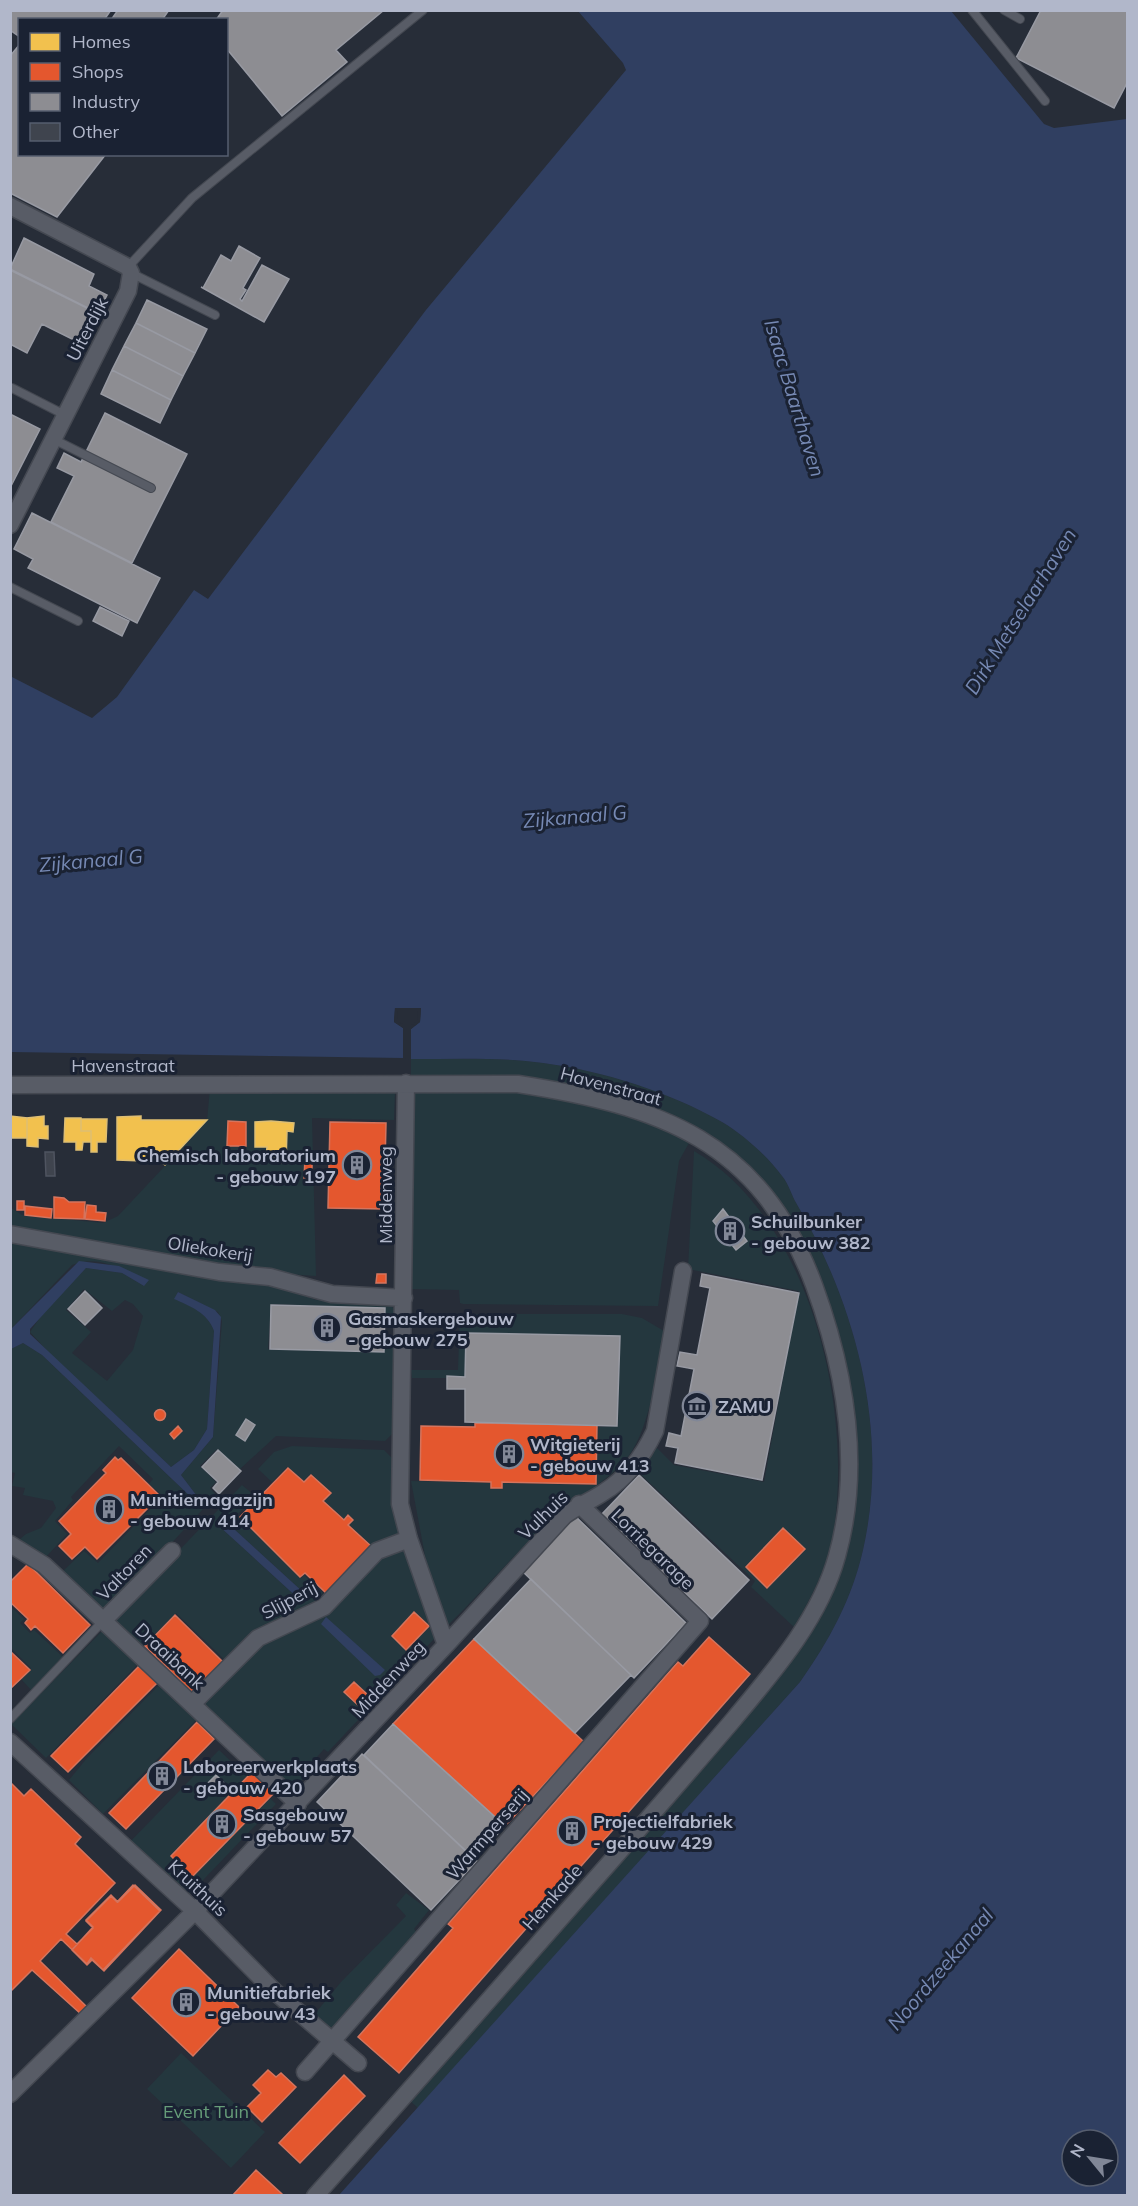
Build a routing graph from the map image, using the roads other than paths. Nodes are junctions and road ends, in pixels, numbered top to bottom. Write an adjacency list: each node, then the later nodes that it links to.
1 (423, 10): 7 (lane)
2 (972, 10): 5 (lane)
3 (1004, 10): 4 (lane)
4 (1020, 19)
5 (1045, 101)
6 (10, 206): 7 (street)
7 (130, 270): 8 (lane); 10 (street, Uiterdijk)
8 (215, 315)
9 (12, 388): 10 (lane)
10 (65, 415): 11 (street, Uiterdijk)
11 (53, 440): 12 (lane); 13 (street, Uiterdijk)
12 (151, 488)
13 (10, 525)
14 (10, 587): 15 (lane)
15 (78, 621)
16 (406, 1083): 17 (street, Havenstraat); 20 (street, Middenweg); 25 (street, Havenstraat)
17 (10, 1085)
18 (10, 1234): 20 (street, Oliekokerij)
19 (683, 1272): 21 (street, Vulhuis)
20 (404, 1298): 22 (street, Middenweg)
21 (579, 1504): 27 (street, Lorriegarage); 28 (street, Vulhuis)
22 (409, 1539): 28 (street, Middenweg); 29 (street, Slijperij)
23 (10, 1544): 26 (street, Draaibank)
24 (172, 1551): 26 (street, Valtoren)
25 (827, 1586): 38 (street, Hemkade)
26 (104, 1620): 29 (street, Draaibank); 30 (lane)
27 (700, 1621): 34 (street, Warmperserij)
28 (446, 1645): 32 (street, Middenweg)
29 (192, 1704): 32 (street, Draaibank)
30 (11, 1717)
31 (10, 1742): 33 (street, Kruithuis)
32 (298, 1804): 33 (street, Middenweg)
33 (195, 1911): 34 (street, Kruithuis); 37 (street, Middenweg)
34 (333, 2041): 35 (street, Kruithuis); 36 (street, Warmperserij)
35 (358, 2062)
36 (304, 2072)
37 (10, 2094)
38 (315, 2196)

